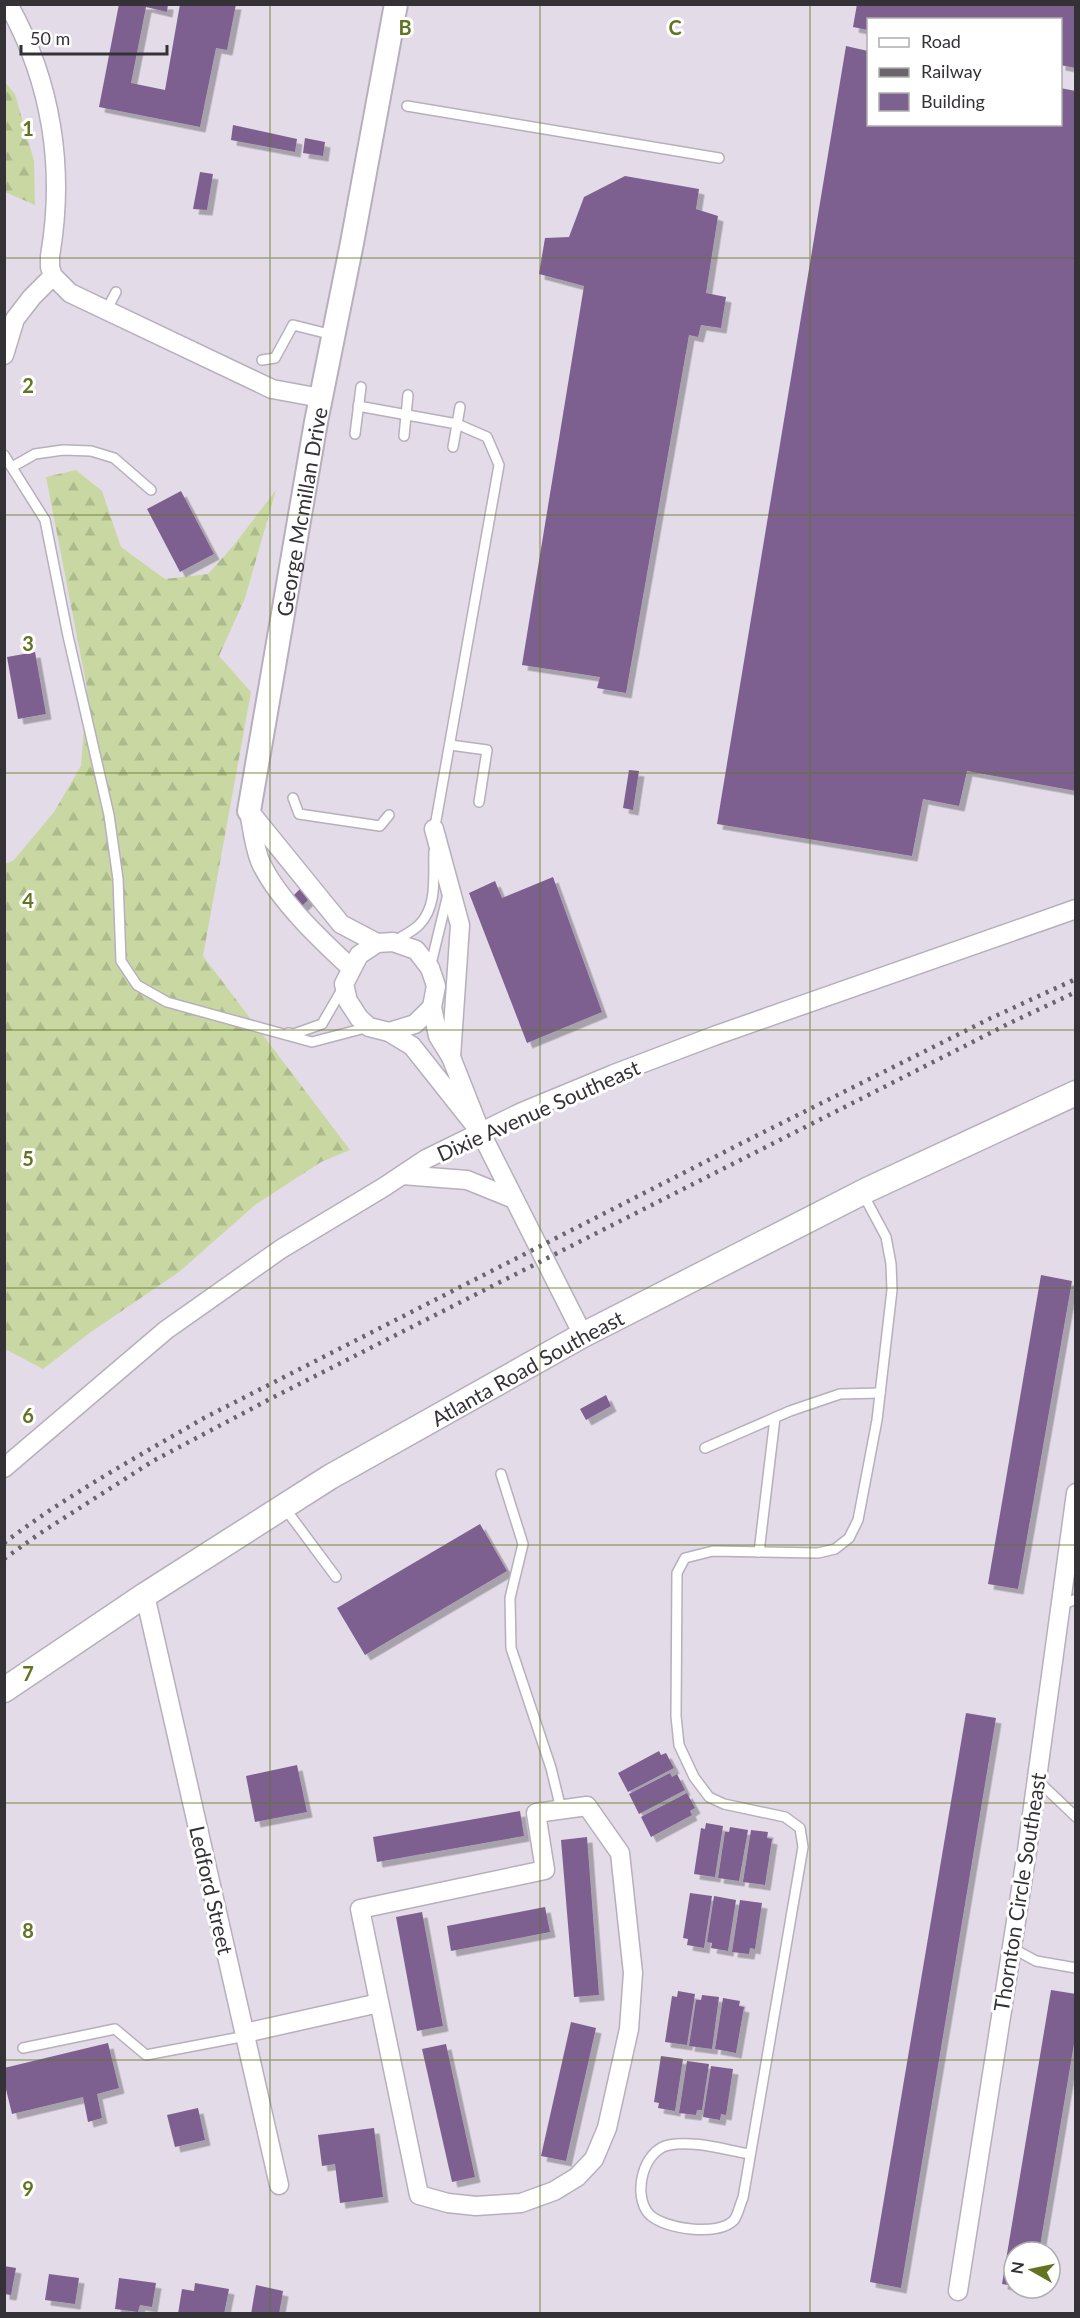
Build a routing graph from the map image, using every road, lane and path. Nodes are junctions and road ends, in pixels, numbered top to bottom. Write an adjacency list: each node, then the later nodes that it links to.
1 (8, 4): 5 (street)
2 (396, 4): 9 (street)
3 (407, 106): 4 (lane)
4 (719, 159)
5 (53, 276): 7 (street, George Mcmillan Drive); 8 (street)
6 (116, 292): 7 (lane)
7 (106, 311): 14 (street, George Mcmillan Drive)
8 (8, 335): 10 (street)
9 (333, 335): 11 (lane); 14 (street)
10 (4, 356)
11 (262, 360)
12 (361, 387): 15 (lane)
13 (408, 394): 17 (lane)
14 (321, 398): 28 (street, George Mcmillan Drive)
15 (358, 406): 17 (lane); 19 (lane)
16 (460, 407): 18 (lane)
17 (406, 416): 18 (lane); 20 (lane)
18 (457, 424): 21 (lane); 25 (lane)
19 (355, 434)
20 (404, 436)
21 (453, 447)
22 (4, 455): 23 (lane)
23 (12, 467): 24 (lane); 36 (lane)
24 (151, 490)
25 (450, 745): 27 (lane); 30 (lane)
26 (293, 798): 29 (lane)
27 (479, 802)
28 (249, 811): 33 (street); 35 (street, George Mcmillan Drive)
29 (389, 815)
30 (434, 830): 31 (street); 33 (lane)
31 (450, 887): 34 (lane); 40 (street)
32 (1076, 909): 42 (street, Dixie Avenue Southeast)
33 (385, 943): 34 (street); 35 (street)
34 (430, 968): 37 (street)
35 (348, 976): 36 (lane); 38 (street, George Mcmillan Drive)
36 (167, 1002): 38 (lane)
37 (432, 1007): 39 (street); 40 (street)
38 (369, 1027): 39 (street)
39 (389, 1032): 42 (street)
40 (451, 1057): 42 (street)
41 (1074, 1096): 44 (main road, Atlanta Road Southeast)
42 (481, 1133): 43 (street, Dixie Avenue Southeast); 45 (street)
43 (402, 1175): 45 (street); 50 (street, Dixie Avenue Southeast)
44 (862, 1192): 46 (main road, Atlanta Road Southeast); 47 (lane)
45 (514, 1199): 46 (street)
46 (583, 1335): 53 (main road, Atlanta Road Southeast)
47 (880, 1394): 48 (lane); 54 (lane)
48 (775, 1418): 49 (lane); 54 (lane)
49 (705, 1448)
50 (4, 1468)
51 (501, 1474): 60 (lane)
52 (1076, 1493): 57 (street, Thornton Circle Southeast)
53 (284, 1507): 55 (lane); 56 (main road, Atlanta Road Southeast)
54 (759, 1552): 67 (lane)
55 (336, 1576)
56 (145, 1595): 58 (main road, Atlanta Road Southeast); 65 (street, Ledford Street)
57 (1068, 1602): 59 (street, Thornton Circle Southeast)
58 (4, 1690)
59 (1036, 1780): 61 (lane); 62 (street, Thornton Circle Southeast)
60 (561, 1809): 64 (street); 64 (street)
61 (1076, 1817)
62 (1012, 1948): 63 (lane); 69 (street, Thornton Circle Southeast)
63 (1076, 1968)
64 (380, 2003): 65 (street)
65 (245, 2035): 66 (lane); 68 (street, Ledford Street)
66 (23, 2048)
67 (750, 2154): 67 (lane)
68 (279, 2185)
69 (958, 2291)

